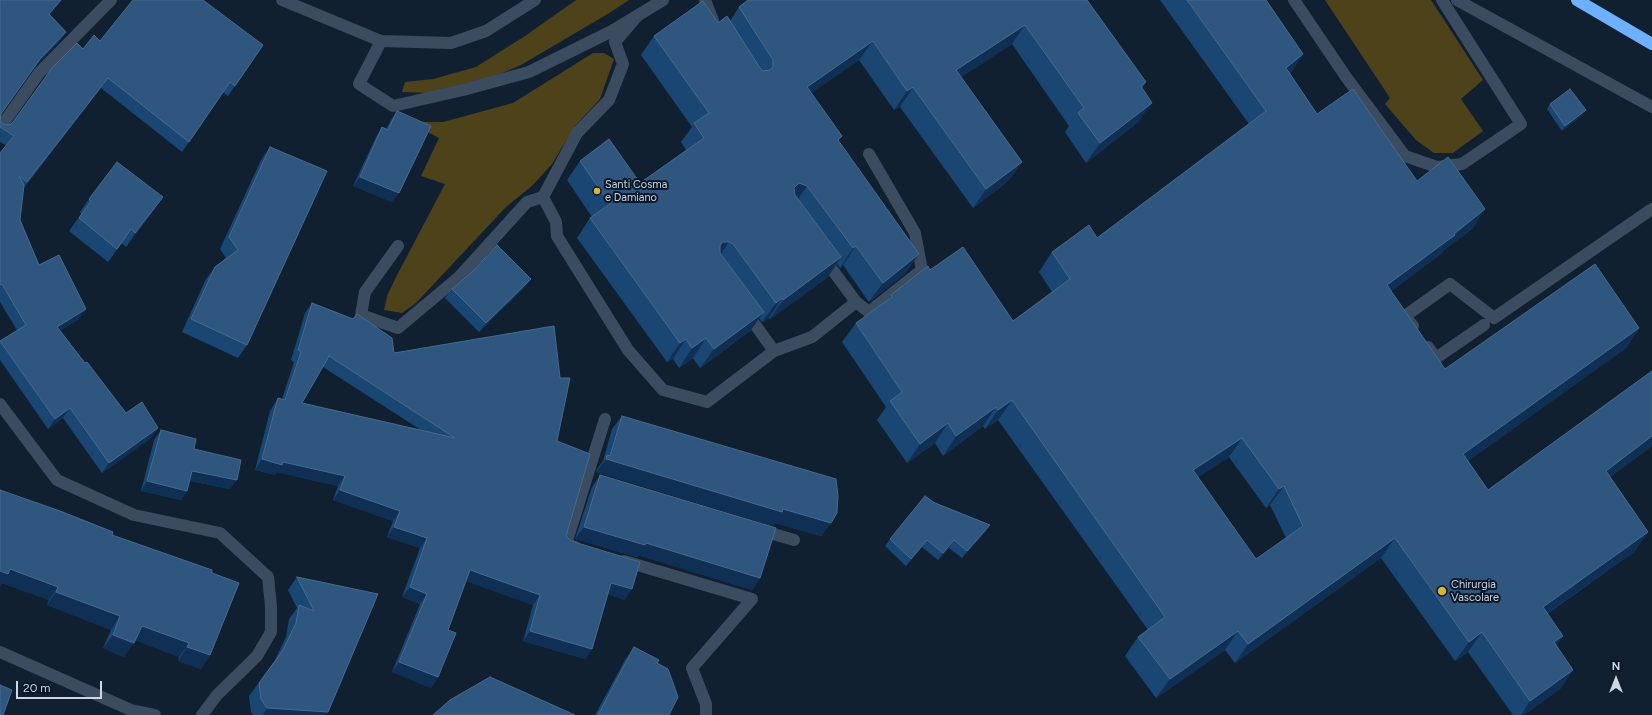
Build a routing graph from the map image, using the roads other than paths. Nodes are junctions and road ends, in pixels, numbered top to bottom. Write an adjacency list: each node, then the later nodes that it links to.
1 (111, 0): 15 (street)
2 (282, 0): 12 (street)
3 (535, 0): 12 (street)
4 (663, 0): 10 (street)
5 (704, 0): 11 (street)
6 (1294, 0): 7 (street)
7 (1442, 0)
8 (1457, 0): 14 (street)
9 (1577, 0): 13 (highway)
10 (637, 16): 12 (street); 17 (street)
11 (718, 29)
12 (381, 41)
13 (1652, 44)
14 (1652, 107)
15 (0, 128)
16 (869, 154): 21 (street)
17 (543, 197): 19 (street); 24 (street)
18 (1652, 209): 23 (street)
19 (398, 246)
20 (814, 246): 21 (street)
21 (856, 302): 24 (street)
22 (741, 306): 24 (street)
23 (1484, 325)
24 (774, 351)
25 (0, 404): 35 (street)
26 (605, 419): 27 (street)
27 (586, 477): 28 (street); 31 (street)
28 (601, 481)
29 (750, 527): 30 (street)
30 (794, 540)
31 (588, 550)
32 (610, 557): 36 (street)
33 (0, 652): 34 (street)
34 (155, 715)
35 (202, 715)
36 (706, 715)

